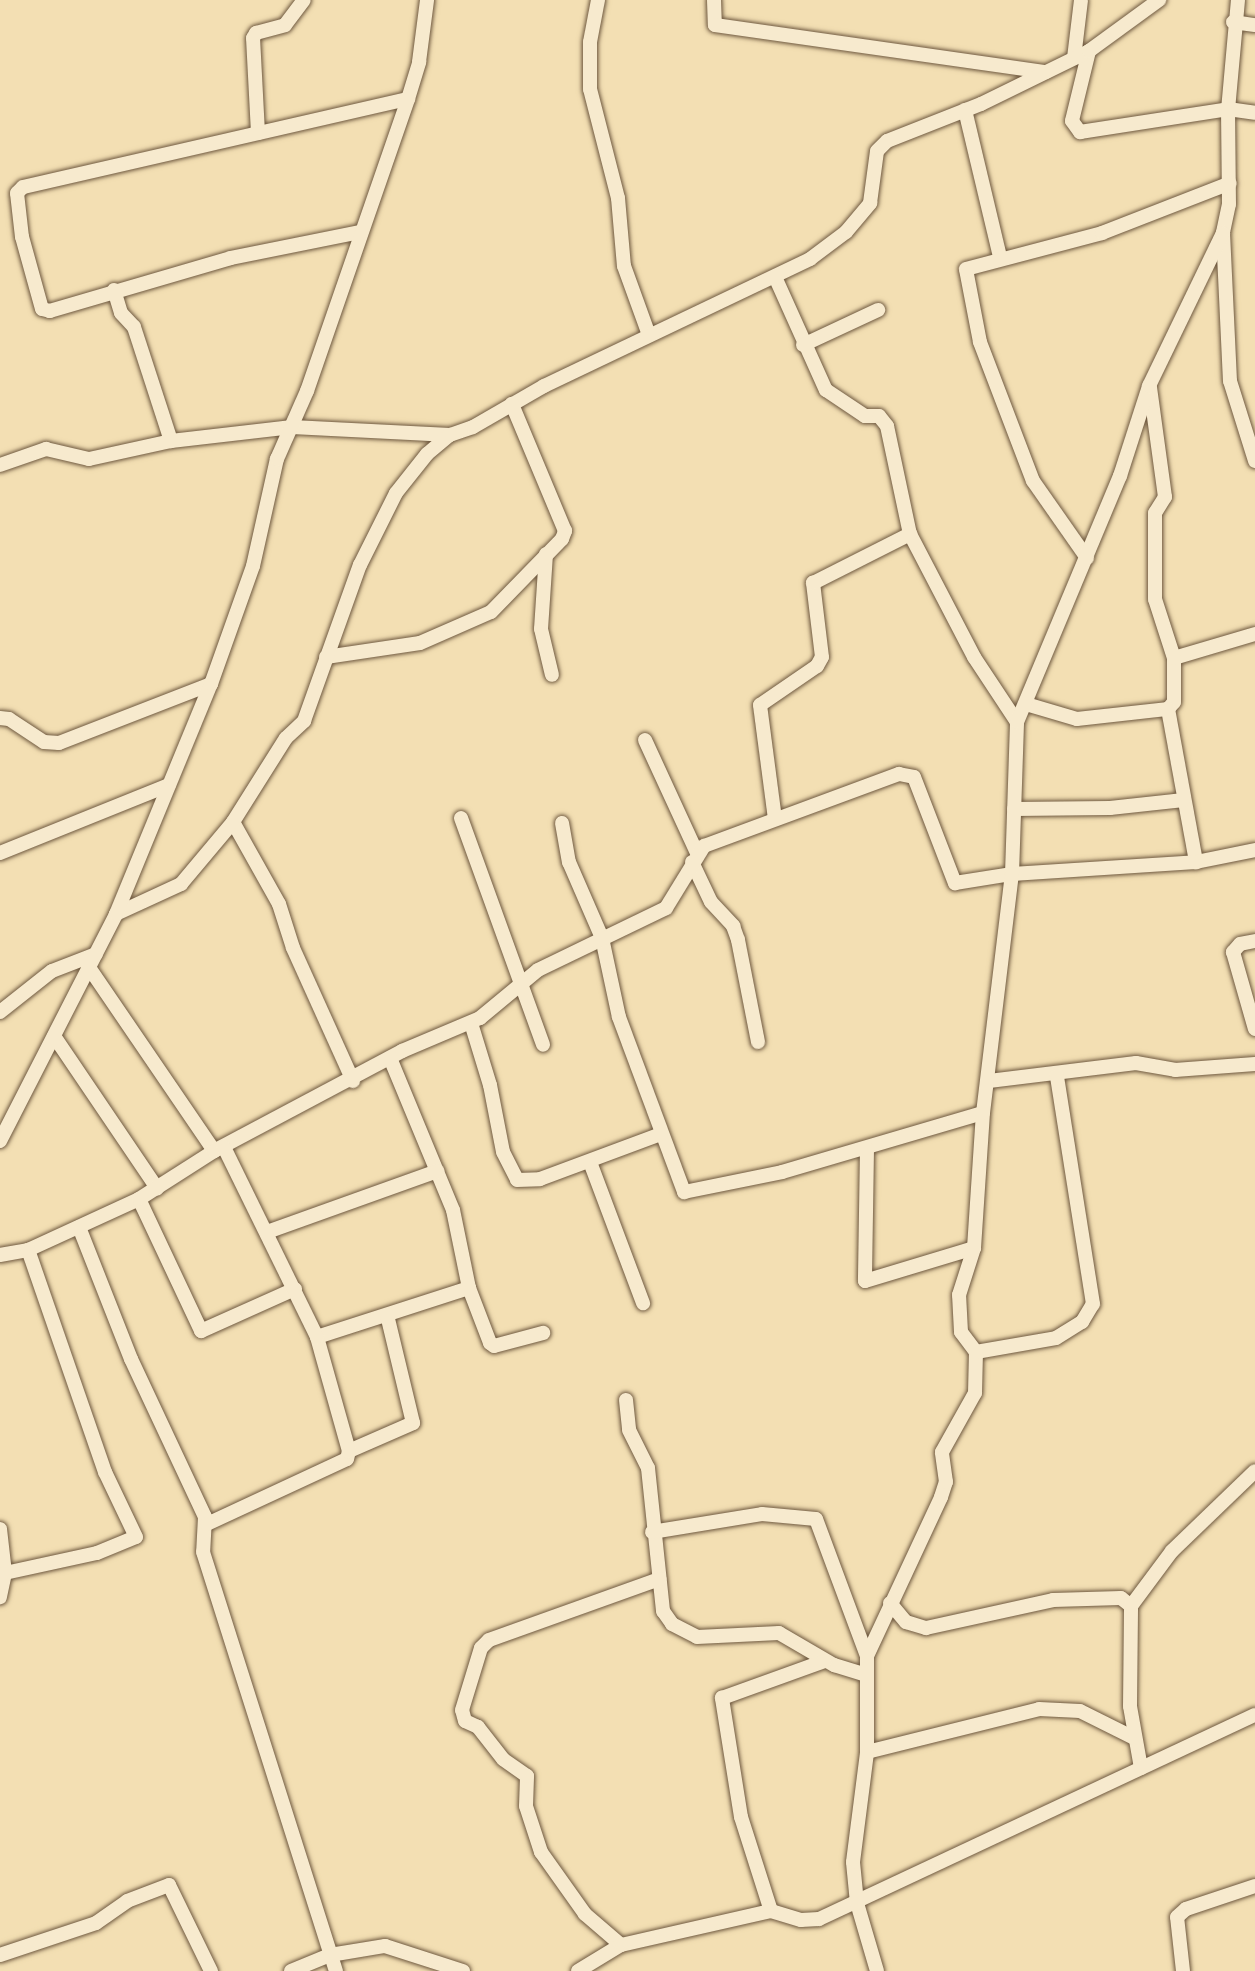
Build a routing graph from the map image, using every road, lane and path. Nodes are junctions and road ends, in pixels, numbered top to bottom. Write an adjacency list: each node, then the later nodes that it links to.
1 (304, 0): 17 (street)
2 (427, 0): 13 (street)
3 (598, 0): 25 (street)
4 (714, 0): 12 (street)
5 (1081, 0): 11 (street)
6 (1159, 0): 10 (street)
7 (1238, 0): 8 (street)
8 (1233, 22): 9 (street); 14 (street)
9 (1255, 25)
10 (1089, 51): 11 (street); 14 (street)
11 (1074, 58): 12 (street)
12 (1046, 72): 15 (street)
13 (408, 99): 17 (street); 19 (street)
14 (1228, 109): 16 (street); 18 (street)
15 (965, 110): 21 (street); 22 (street)
16 (1255, 113)
17 (258, 133): 23 (street)
18 (1230, 183): 20 (street); 21 (street)
19 (360, 232): 23 (street); 29 (street)
20 (1223, 233): 27 (street); 32 (street)
21 (1000, 257): 36 (street)
22 (776, 279): 25 (street); 26 (street)
23 (114, 289): 31 (street)
24 (878, 310): 26 (street)
25 (649, 335): 28 (street)
26 (803, 345): 34 (street)
27 (1149, 386): 36 (street); 39 (street)
28 (512, 404): 30 (street); 35 (street)
29 (292, 427): 30 (street); 31 (street); 41 (street)
30 (450, 435): 38 (street)
31 (171, 441): 33 (street)
32 (1255, 461)
33 (0, 466)
34 (910, 534): 45 (street); 51 (street)
35 (546, 554): 38 (street); 40 (street)
36 (1087, 558): 42 (street)
37 (1255, 634): 39 (street)
38 (326, 657): 52 (street)
39 (1174, 658): 43 (street)
40 (552, 675)
41 (211, 684): 44 (street); 47 (street)
42 (1026, 704): 43 (street); 45 (street)
43 (1168, 709): 48 (street)
44 (0, 718)
45 (1017, 722): 49 (street)
46 (645, 740): 56 (street)
47 (169, 786): 55 (street); 59 (street)
48 (1184, 800): 49 (street); 57 (street)
49 (1014, 809): 58 (street)
50 (461, 818): 63 (street)
51 (775, 819): 56 (street); 58 (street)
52 (233, 822): 59 (street); 73 (street)
53 (562, 823): 60 (street)
54 (1255, 850): 57 (street)
55 (0, 853)
56 (695, 858): 60 (street); 68 (street)
57 (1196, 862): 58 (street)
58 (1012, 874): 74 (street)
59 (116, 914): 62 (street)
60 (602, 938): 63 (street); 76 (street)
61 (1255, 941): 66 (street)
62 (92, 960): 64 (street); 67 (street); 78 (street)
63 (521, 985): 65 (street); 69 (street)
64 (0, 1012)
65 (471, 1023): 70 (street); 80 (street)
66 (1255, 1029)
67 (54, 1036): 77 (street); 82 (street)
68 (758, 1042)
69 (543, 1045)
70 (390, 1058): 73 (street); 81 (street)
71 (1255, 1065): 72 (street)
72 (1057, 1076): 74 (street); 95 (street)
73 (353, 1081): 78 (street)
74 (989, 1081): 75 (street)
75 (983, 1113): 79 (street); 86 (street)
76 (661, 1133): 79 (street); 80 (street)
77 (0, 1142)
78 (219, 1149): 82 (street); 85 (street)
79 (867, 1149): 86 (street)
80 (590, 1162): 91 (street)
81 (437, 1171): 85 (street); 89 (street)
82 (157, 1188): 83 (street)
83 (139, 1199): 84 (street); 90 (street)
84 (79, 1227): 87 (street); 99 (street)
85 (267, 1232): 90 (street)
86 (974, 1248): 95 (street)
87 (28, 1250): 88 (street); 102 (street)
88 (0, 1255)
89 (469, 1288): 92 (street); 93 (street)
90 (295, 1289): 94 (street)
91 (643, 1303)
92 (387, 1315): 94 (street); 97 (street)
93 (543, 1333)
94 (317, 1336): 97 (street)
95 (976, 1352): 105 (street)
96 (626, 1400): 101 (street)
97 (349, 1451): 99 (street)
98 (1255, 1472): 106 (street)
99 (207, 1524): 119 (street)
100 (0, 1528): 102 (street)
101 (652, 1532): 103 (street); 107 (street)
102 (5, 1573): 104 (street)
103 (659, 1578): 108 (street); 117 (street)
104 (0, 1597)
105 (890, 1602): 106 (street); 107 (street)
106 (1131, 1606): 111 (street)
107 (867, 1656): 109 (street)
108 (825, 1661): 109 (street); 116 (street)
109 (866, 1675): 112 (street)
110 (1255, 1715): 113 (street)
111 (1134, 1738): 112 (street); 113 (street)
112 (867, 1752): 115 (street)
113 (1141, 1768): 115 (street)
114 (1255, 1886): 126 (street)
115 (857, 1903): 116 (street); 125 (street)
116 (771, 1911): 117 (street)
117 (621, 1945): 124 (street)
118 (0, 1955): 120 (street)
119 (330, 1955): 121 (street); 122 (street); 123 (street)
120 (211, 1971)
121 (291, 1971)
122 (336, 1971)
123 (463, 1971)
124 (578, 1971)
125 (877, 1971)
126 (1183, 1971)

